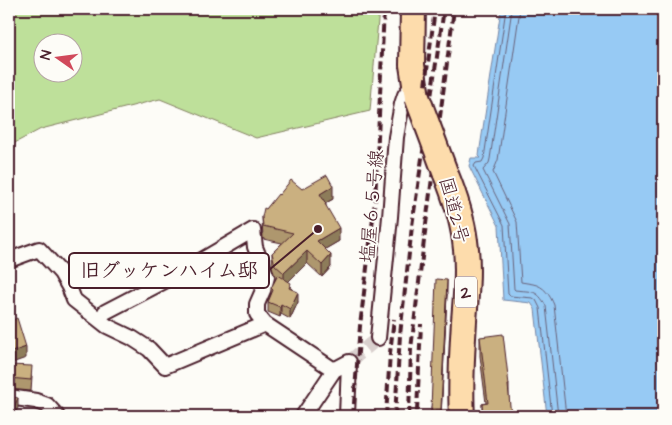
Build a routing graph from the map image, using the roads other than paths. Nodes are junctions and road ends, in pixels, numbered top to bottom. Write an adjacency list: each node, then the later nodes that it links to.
1 (413, 9): 2 (highway, 国道2号 / 2)
2 (416, 89): 6 (street, 塩屋６５号線); 12 (highway, 国道2号 / 2, bridge)
3 (9, 260): 5 (street)
4 (105, 312): 5 (street)
5 (265, 324): 7 (street)
6 (378, 338)
7 (334, 370): 10 (street); 11 (street)
8 (9, 398): 9 (street)
9 (57, 416)
10 (303, 416)
11 (347, 416)
12 (462, 416)

